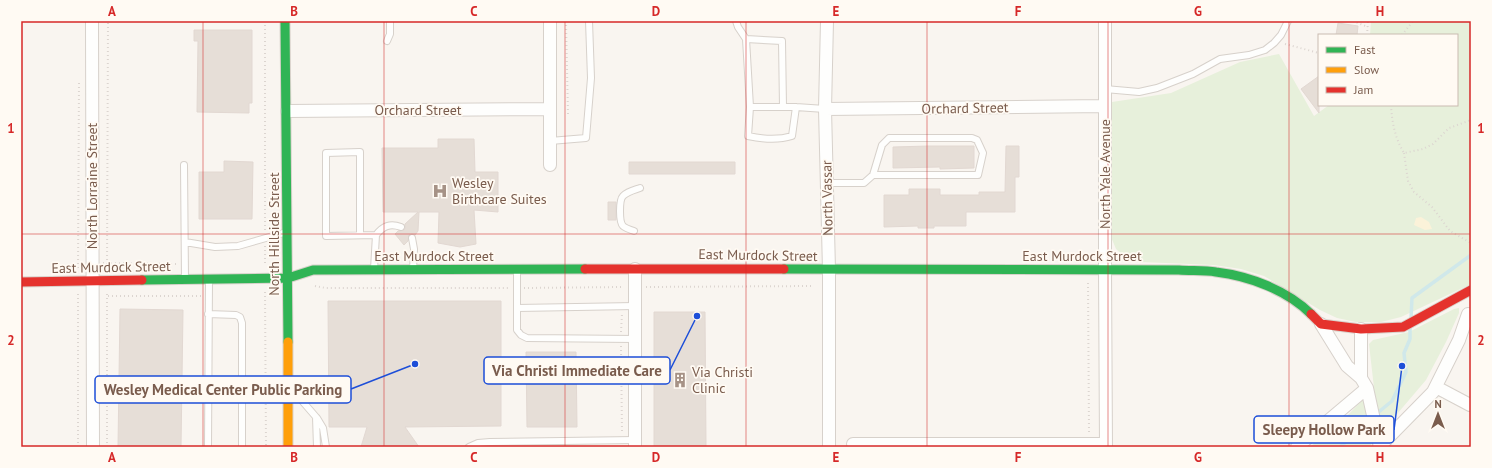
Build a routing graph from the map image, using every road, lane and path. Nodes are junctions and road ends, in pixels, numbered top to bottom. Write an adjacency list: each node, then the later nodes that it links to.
1 (92, 21): 63 (street, North Lorraine Street)
2 (108, 21): 64 (path)
3 (265, 21): 48 (path)
4 (285, 21): 32 (street, North Hillside Street)
5 (390, 21): 21 (lane)
6 (550, 21): 30 (street)
7 (566, 21): 33 (path)
8 (589, 21): 35 (lane)
9 (736, 21): 19 (lane)
10 (827, 21): 31 (street, North Vassar)
11 (1105, 21): 24 (street, North Yale Avenue)
12 (1288, 21): 20 (lane)
13 (1353, 21): 16 (path)
14 (1368, 21): 16 (path)
15 (1413, 21): 18 (path)
16 (1368, 27): 17 (path)
17 (1367, 34)
18 (1403, 34)
19 (746, 39): 27 (lane); 28 (lane)
20 (1278, 39): 22 (path); 24 (lane)
21 (387, 41)
22 (1318, 52)
23 (79, 81): 62 (path)
24 (1105, 89): 25 (street, North Yale Avenue)
25 (1105, 106): 31 (street, Orchard Street); 58 (street, North Yale Avenue)
26 (1391, 106): 36 (path)
27 (750, 107): 28 (lane); 29 (lane)
28 (783, 107): 29 (lane)
29 (796, 107): 31 (lane)
30 (550, 109): 32 (street, Orchard Street); 35 (street)
31 (825, 109): 40 (street, North Vassar)
32 (287, 111): 44 (street, North Hillside Street)
33 (568, 115)
34 (1471, 120): 36 (path)
35 (550, 141): 38 (street)
36 (1404, 153): 50 (path)
37 (184, 165): 49 (lane)
38 (550, 165)
39 (872, 175): 39 (lane); 40 (lane)
40 (826, 183): 56 (street, North Vassar)
41 (640, 188): 43 (lane)
42 (401, 227): 46 (lane)
43 (634, 231)
44 (288, 232): 48 (lane); 59 (street, North Hillside Street)
45 (360, 235): 45 (lane); 46 (lane)
46 (376, 235): 53 (lane)
47 (412, 238): 54 (lane)
48 (265, 239): 49 (lane); 51 (path)
49 (185, 242): 61 (lane)
50 (1470, 243)
51 (265, 266)
52 (630, 269): 55 (street, East Murdock Street); 56 (street, East Murdock Street); 68 (path); 69 (street)
53 (374, 270): 54 (street, East Murdock Street); 59 (street, East Murdock Street)
54 (413, 270): 55 (street, East Murdock Street)
55 (517, 270): 70 (lane)
56 (829, 270): 57 (street, East Murdock Street); 108 (street, North Vassar)
57 (1088, 270): 58 (street, East Murdock Street); 96 (path)
58 (1105, 270): 82 (street, East Murdock Street); 97 (street, North Yale Avenue)
59 (288, 278): 60 (street, East Murdock Street); 87 (street, North Hillside Street)
60 (209, 279): 61 (street, East Murdock Street); 74 (lane)
61 (185, 280): 64 (street, East Murdock Street)
62 (78, 281): 63 (street, East Murdock Street); 65 (street, East Murdock Street); 75 (path)
63 (92, 281): 64 (street, East Murdock Street); 76 (street, North Lorraine Street)
64 (107, 281): 73 (path)
65 (21, 282)
66 (315, 286): 70 (path)
67 (812, 286): 69 (path)
68 (623, 287): 69 (path); 70 (path); 78 (path)
69 (636, 287): 77 (street)
70 (517, 288): 79 (lane)
71 (1471, 290): 83 (street)
72 (264, 295): 103 (path)
73 (107, 296): 74 (path); 76 (path); 100 (path)
74 (208, 296): 80 (lane)
75 (78, 297): 76 (path); 98 (path)
76 (92, 297): 99 (street, North Lorraine Street)
77 (636, 306): 78 (lane); 85 (street)
78 (622, 307): 79 (lane); 84 (path)
79 (517, 308): 84 (lane)
80 (208, 314): 101 (lane); 102 (lane)
81 (1468, 314): 88 (street)
82 (1322, 324): 83 (street); 86 (street)
83 (1361, 329): 86 (street)
84 (621, 339): 85 (lane); 91 (path)
85 (635, 339): 94 (street)
86 (1364, 383): 109 (street); 110 (street)
87 (288, 385): 90 (lane); 104 (street, North Hillside Street)
88 (1436, 387): 89 (street); 110 (street)
89 (1471, 406)
90 (316, 417): 105 (lane); 106 (lane)
91 (621, 440): 93 (lane); 94 (lane)
92 (576, 444): 93 (lane); 107 (lane)
93 (604, 444)
94 (635, 444)
95 (853, 444): 96 (street)
96 (1089, 444): 97 (street)
97 (1106, 445)
98 (78, 447)
99 (93, 447)
100 (107, 447)
101 (208, 447)
102 (242, 447)
103 (266, 447)
104 (288, 447)
105 (317, 447)
106 (326, 447)
107 (469, 447)
108 (829, 447)
109 (1297, 447)
110 (1380, 447)

